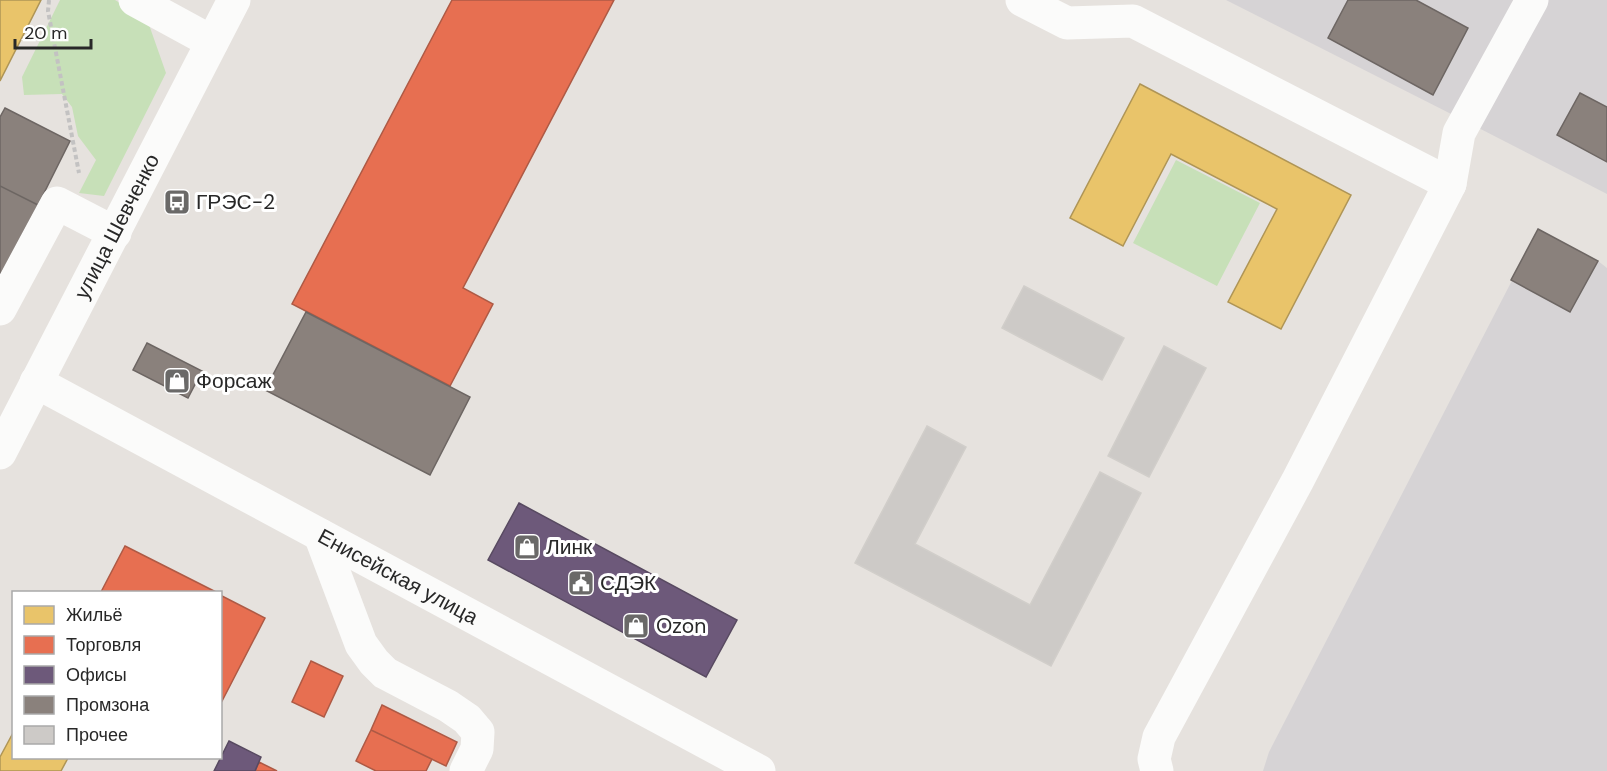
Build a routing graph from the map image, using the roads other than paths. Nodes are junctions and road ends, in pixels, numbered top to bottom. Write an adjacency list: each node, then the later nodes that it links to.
1 (135, 0): 5 (street)
2 (234, 0): 5 (street, улица Шевченко)
3 (1022, 0): 6 (street)
4 (1532, 0): 6 (street)
5 (212, 42): 7 (street, улица Шевченко)
6 (1450, 184): 14 (street)
7 (114, 233): 8 (street); 9 (street, улица Шевченко)
8 (0, 309)
9 (36, 382): 10 (street, улица Шевченко); 11 (street, Енисейская улица)
10 (0, 453)
11 (320, 535): 12 (street); 13 (street, Енисейская улица)
12 (466, 771)
13 (759, 771)
14 (1157, 771)

